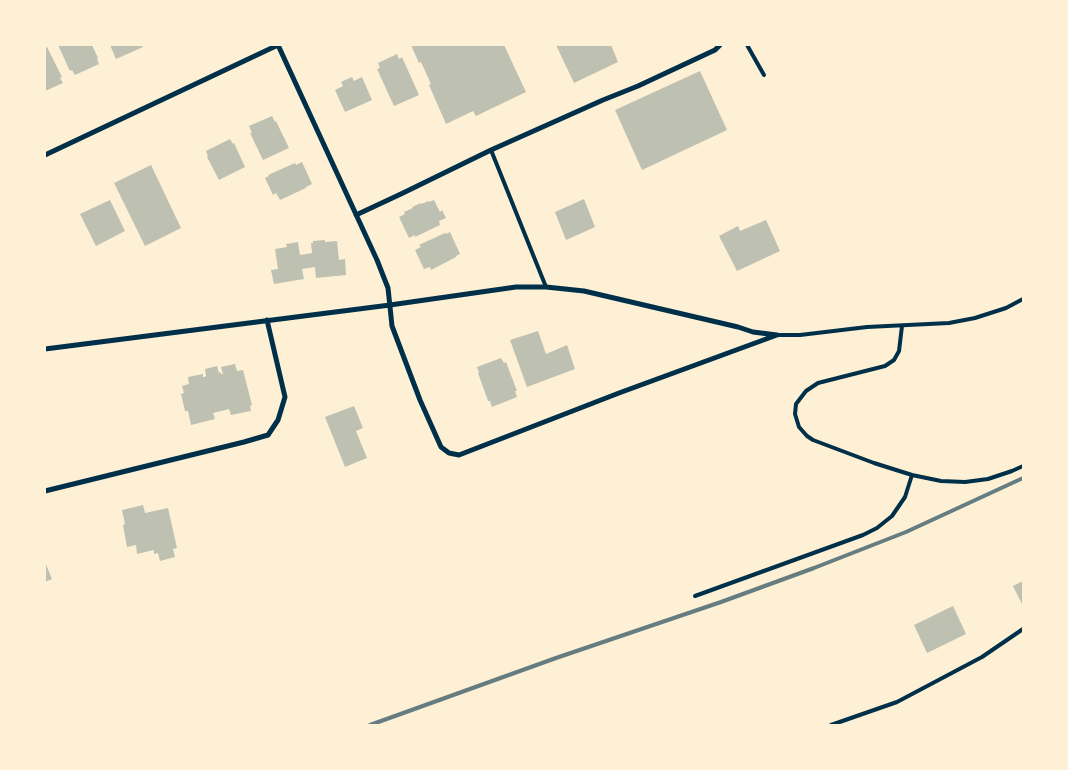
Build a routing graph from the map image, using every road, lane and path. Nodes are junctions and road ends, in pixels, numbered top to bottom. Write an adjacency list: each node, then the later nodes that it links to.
1 (278, 45): 6 (street); 7 (street)
2 (720, 45): 5 (street)
3 (747, 45): 4 (lane)
4 (764, 75)
5 (491, 150): 7 (street); 8 (lane)
6 (45, 155)
7 (356, 215): 10 (street)
8 (546, 287): 10 (street); 13 (street)
9 (1023, 299): 12 (lane)
10 (390, 305): 11 (street); 13 (street)
11 (268, 320): 14 (street); 17 (street)
12 (902, 326): 13 (lane); 16 (lane)
13 (777, 335)
14 (45, 349)
15 (1023, 466): 16 (lane)
16 (912, 475): 18 (lane)
17 (45, 491)
18 (695, 596)
19 (1023, 629): 20 (lane)
20 (831, 725)

